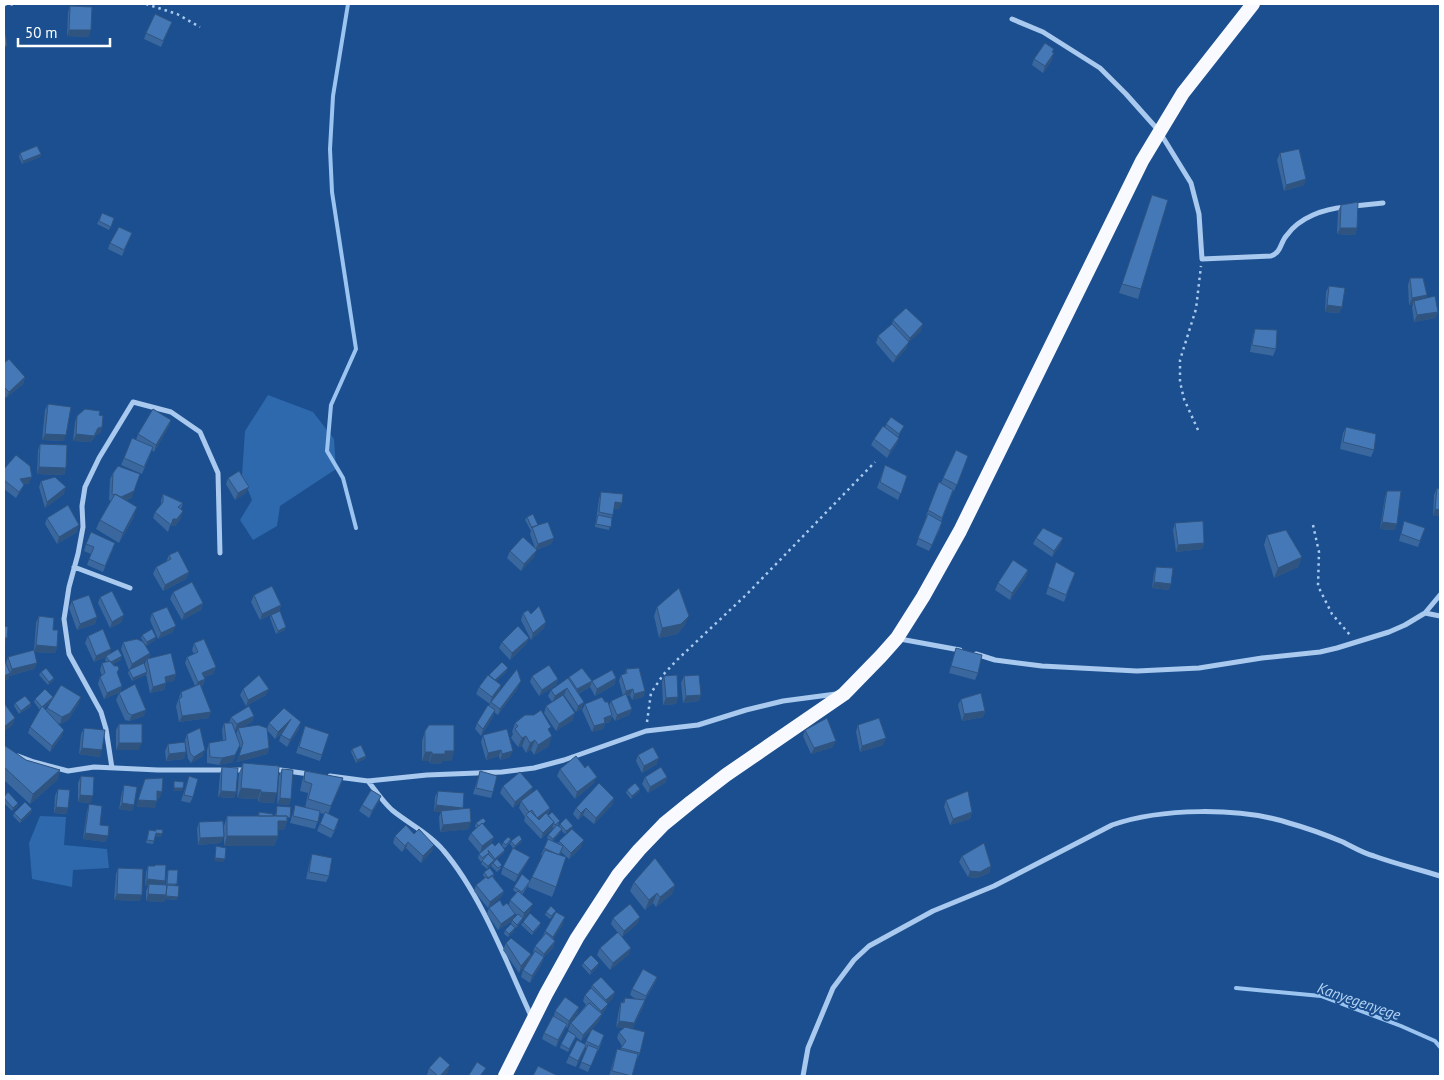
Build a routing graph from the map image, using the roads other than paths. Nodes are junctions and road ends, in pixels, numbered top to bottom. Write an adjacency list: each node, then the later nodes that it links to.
1 (1252, 4): 3 (highway)
2 (1012, 19): 3 (street)
3 (1160, 131): 4 (street); 11 (highway)
4 (1383, 203)
5 (220, 553): 6 (street)
6 (74, 567): 7 (street); 14 (street)
7 (130, 588)
8 (1440, 595): 9 (street)
9 (1425, 613): 10 (street); 11 (street)
10 (1440, 616)
11 (897, 638): 12 (highway)
12 (844, 694): 19 (street); 21 (highway)
13 (11, 753): 14 (street)
14 (112, 768): 16 (street)
15 (270, 769): 17 (street)
16 (251, 770)
17 (314, 774)
18 (323, 775): 19 (street)
19 (368, 780): 21 (street)
20 (1440, 876): 23 (street)
21 (533, 1020): 22 (highway)
22 (504, 1076)
23 (803, 1076)

